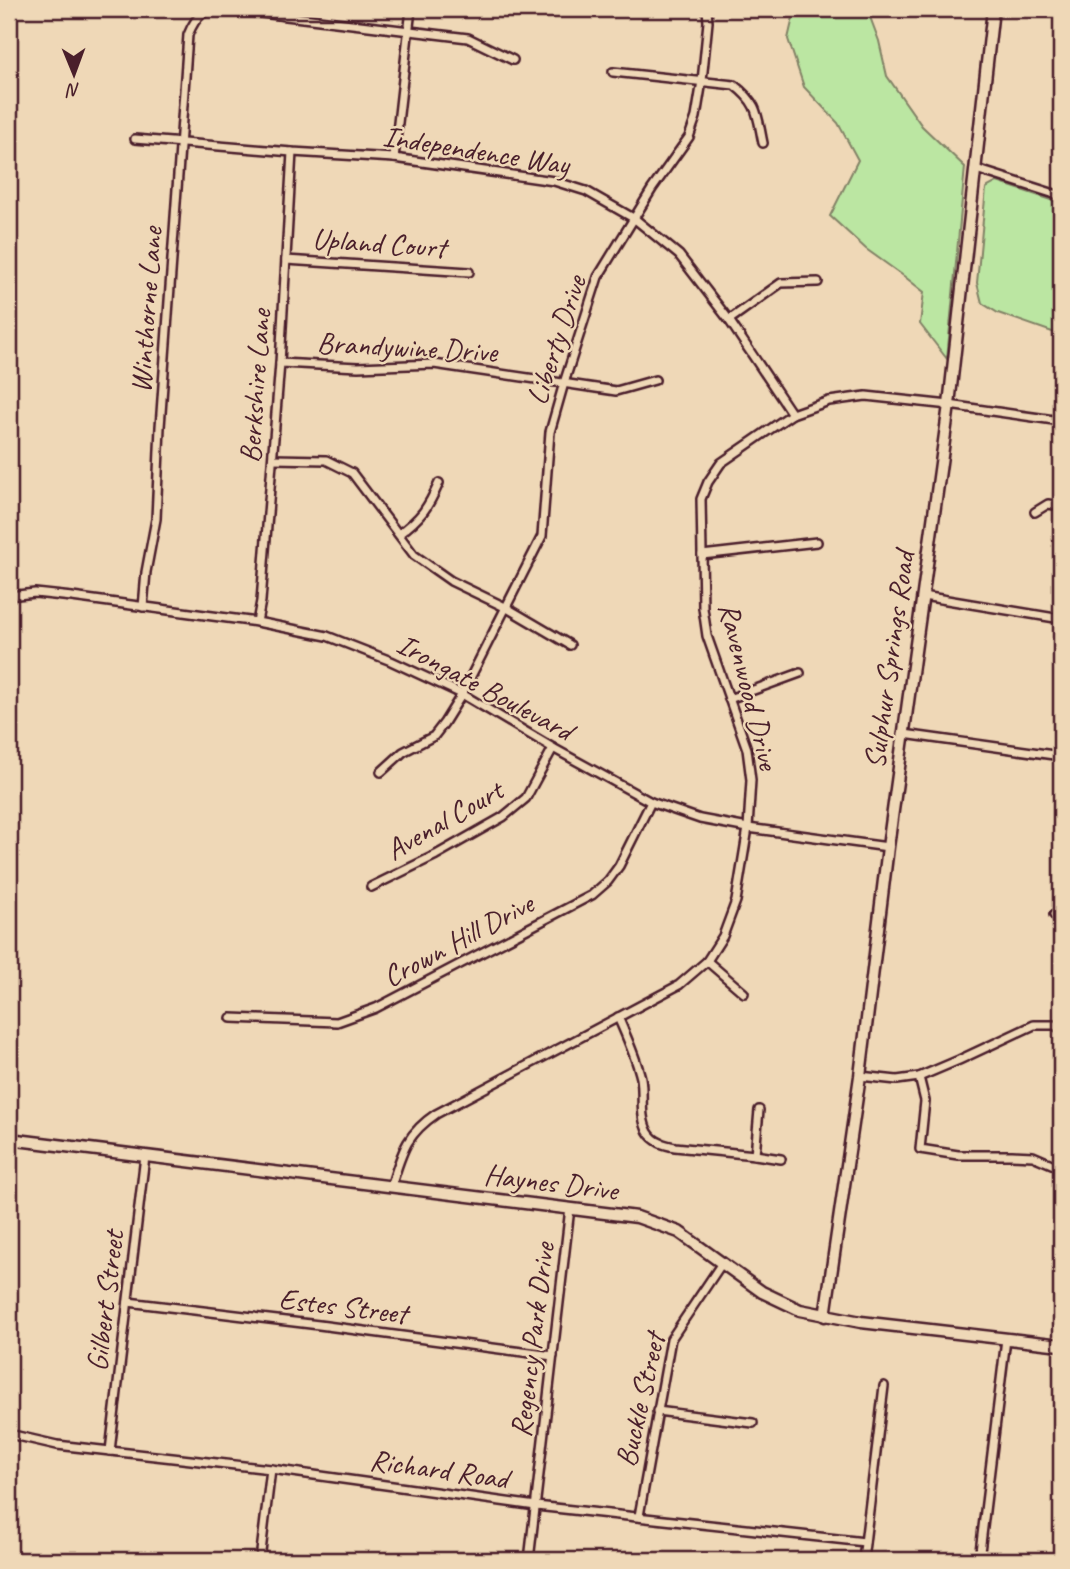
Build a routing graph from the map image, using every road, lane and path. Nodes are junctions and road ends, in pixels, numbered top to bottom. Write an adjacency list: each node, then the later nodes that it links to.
1 (411, 9): 4 (street)
2 (707, 9): 7 (street, Liberty Drive)
3 (993, 9): 13 (street, Sulphur Springs Road)
4 (408, 31): 5 (street); 10 (street, Winthorne Lane); 12 (street)
5 (513, 60)
6 (612, 72): 7 (street)
7 (702, 81): 9 (street); 15 (street, Liberty Drive)
8 (135, 139): 10 (street, Independence Way)
9 (762, 143)
10 (181, 144): 11 (street, Independence Way); 35 (street, Winthorne Lane)
11 (292, 152): 12 (street, Independence Way); 16 (street, Berkshire Lane)
12 (394, 158): 15 (street, Independence Way)
13 (976, 169): 14 (street); 23 (street, Sulphur Springs Road)
14 (1061, 196)
15 (635, 219): 19 (street, Independence Way); 22 (street, Liberty Drive)
16 (286, 260): 17 (street, Upland Court); 20 (street, Berkshire Lane)
17 (469, 272)
18 (818, 282): 19 (street)
19 (729, 320): 24 (street, Independence Way)
20 (280, 363): 22 (street, Brandywine Drive); 26 (street, Berkshire Lane)
21 (655, 380): 22 (street, Brandywine Drive)
22 (564, 383): 36 (street, Liberty Drive)
23 (949, 405): 24 (street, Ravenwood Drive); 25 (street, Ravenwood Drive); 34 (street, Sulphur Springs Road)
24 (792, 414): 32 (street, Ravenwood Drive)
25 (1061, 421)
26 (273, 459): 30 (street); 38 (street, Berkshire Lane)
27 (439, 483): 30 (street)
28 (1061, 506): 29 (street)
29 (1035, 512)
30 (399, 534): 36 (street)
31 (817, 542): 32 (street)
32 (702, 555): 42 (street, Ravenwood Drive)
33 (9, 596): 35 (street, Irongate Boulevard)
34 (923, 596): 37 (street); 43 (street, Sulphur Springs Road)
35 (143, 607): 38 (street, Irongate Boulevard)
36 (507, 608): 39 (street); 41 (street, Liberty Drive)
37 (1061, 619)
38 (257, 622): 41 (street, Irongate Boulevard)
39 (570, 645)
40 (800, 673): 42 (street)
41 (463, 694): 44 (street, Irongate Boulevard); 46 (street, Liberty Drive)
42 (729, 699): 48 (street, Ravenwood Drive)
43 (904, 734): 45 (street); 49 (street, Sulphur Springs Road)
44 (553, 748): 47 (street, Irongate Boulevard); 50 (street, Avenal Court)
45 (1061, 756)
46 (381, 772)
47 (651, 802): 48 (street, Irongate Boulevard); 54 (street, Crown Hill Drive)
48 (748, 828): 49 (street, Irongate Boulevard); 51 (street, Ravenwood Drive)
49 (888, 847): 56 (street, Sulphur Springs Road)
50 (371, 887)
51 (707, 961): 52 (street); 53 (street, Ravenwood Drive)
52 (744, 993)
53 (618, 1017): 60 (street); 64 (street, Ravenwood Drive)
54 (231, 1018)
55 (1061, 1028): 57 (street)
56 (860, 1076): 57 (street); 68 (street, Sulphur Springs Road)
57 (919, 1077): 63 (street)
58 (759, 1110): 60 (street)
59 (9, 1139): 61 (street, Haynes Drive)
60 (755, 1155): 62 (street)
61 (145, 1156): 64 (street, Haynes Drive); 67 (street, Gilbert Street)
62 (781, 1159)
63 (1061, 1168)
64 (391, 1187): 65 (street, Haynes Drive)
65 (570, 1208): 66 (street, Haynes Drive); 71 (street, Regency Park Drive)
66 (722, 1263): 68 (street, Haynes Drive); 73 (street, Buckle Street)
67 (128, 1302): 71 (street, Estes Street); 76 (street, Gilbert Street)
68 (825, 1316): 69 (street, Haynes Drive)
69 (1006, 1339): 70 (street, Haynes Drive); 84 (street)
70 (1061, 1345)
71 (553, 1356): 78 (street, Regency Park Drive)
72 (884, 1386): 80 (street)
73 (657, 1411): 74 (street); 79 (street, Buckle Street)
74 (753, 1423)
75 (9, 1434): 76 (street, Richard Road)
76 (110, 1451): 77 (street, Richard Road)
77 (271, 1469): 78 (street, Richard Road); 81 (street)
78 (536, 1506): 79 (street, Richard Road); 82 (street, Regency Park Drive)
79 (639, 1516): 80 (street, Richard Road)
80 (865, 1542): 83 (street)
81 (260, 1560)
82 (529, 1560)
83 (863, 1560)
84 (979, 1560)

